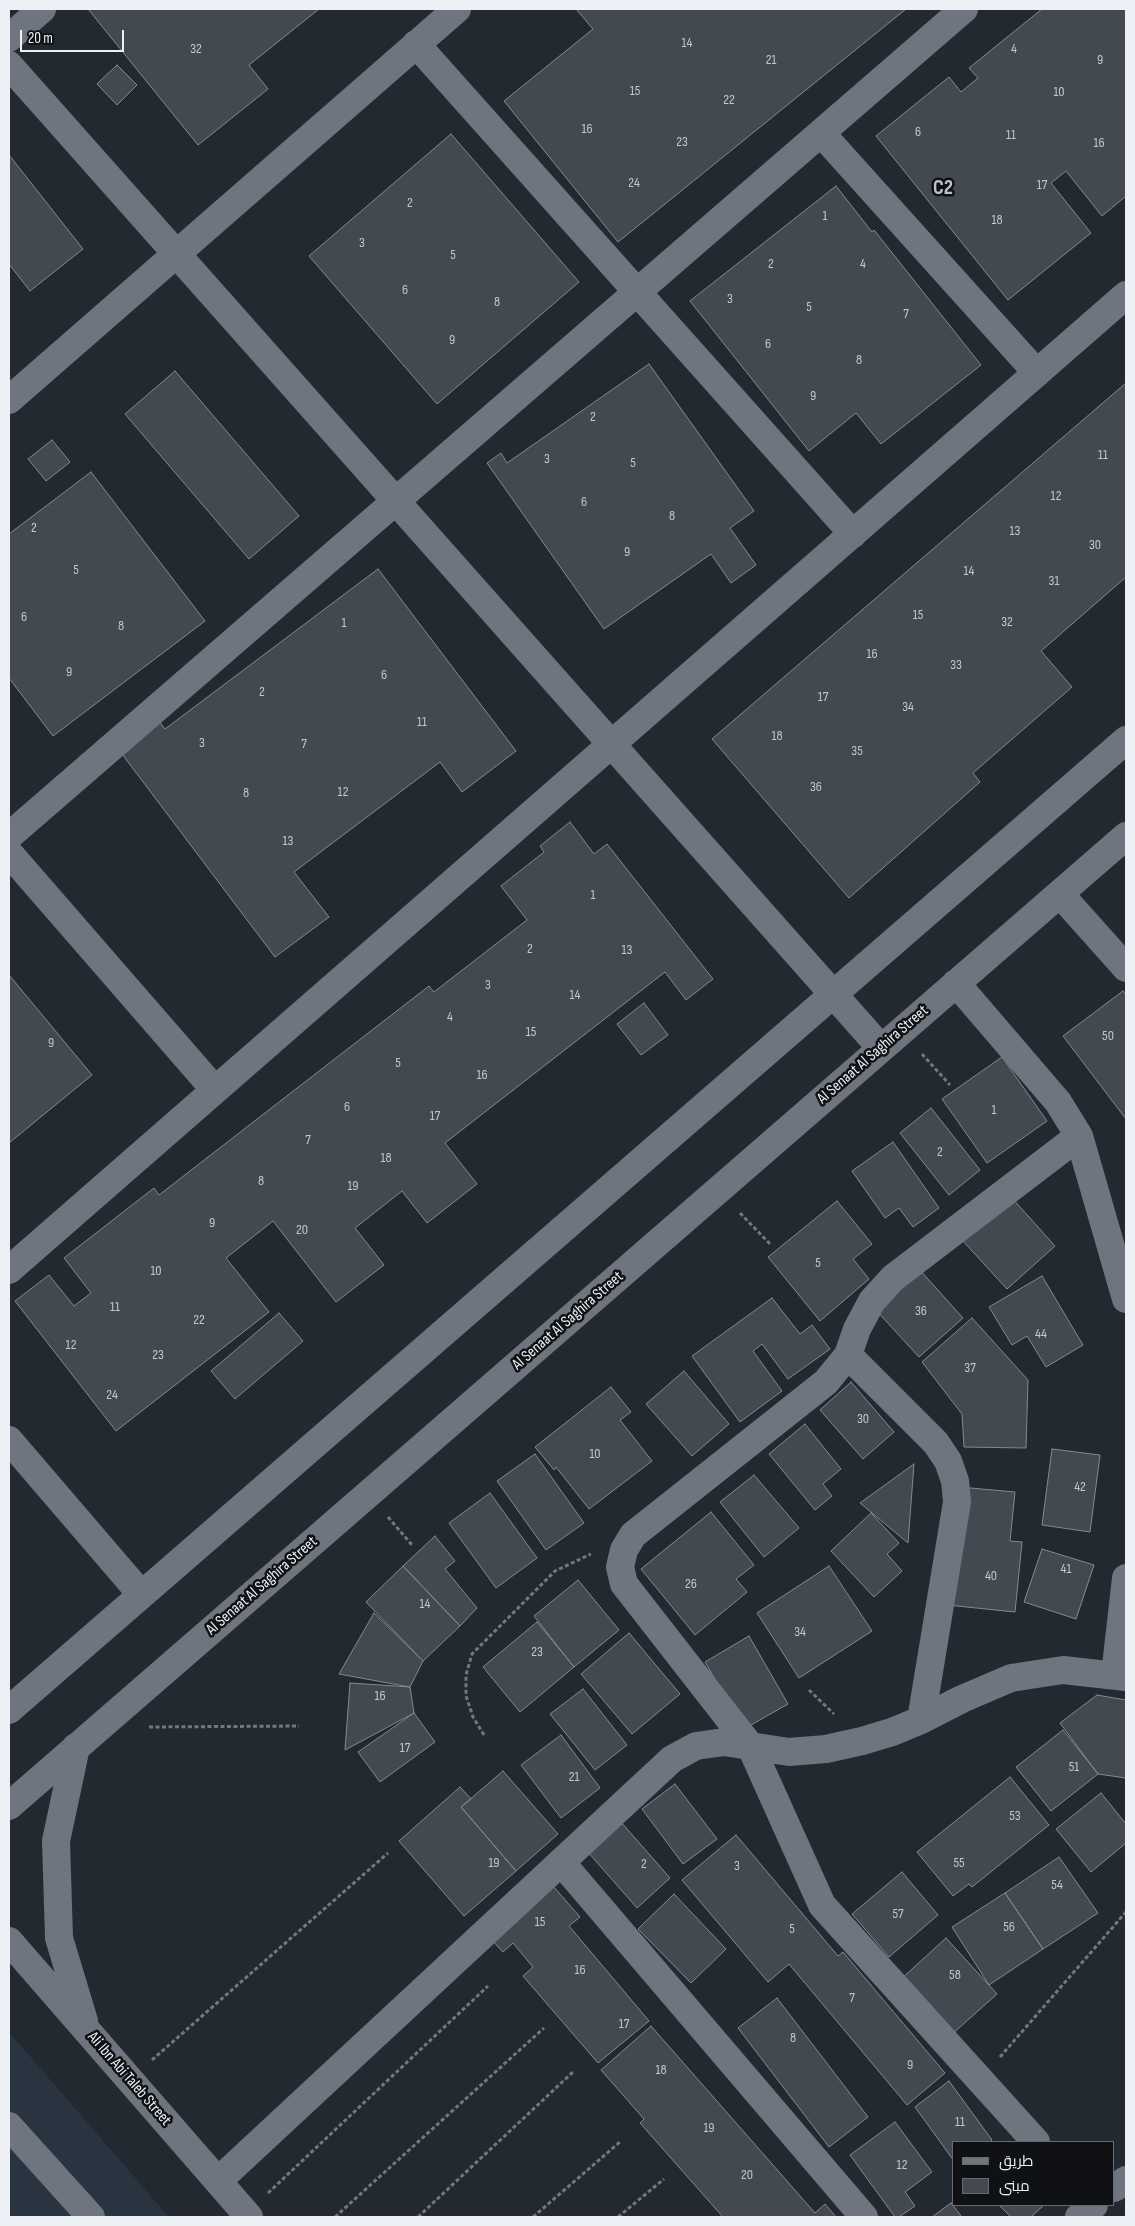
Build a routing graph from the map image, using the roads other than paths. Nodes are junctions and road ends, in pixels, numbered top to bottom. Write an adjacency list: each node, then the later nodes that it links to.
1 (42, 9): 4 (street)
2 (457, 9): 5 (street)
3 (964, 9): 7 (street)
4 (9, 38)
5 (416, 44): 8 (street); 9 (street)
6 (9, 65): 8 (street)
7 (821, 133): 9 (street); 11 (street)
8 (176, 254): 12 (street); 13 (street)
9 (637, 292): 13 (street); 14 (street)
10 (1126, 296): 11 (street)
11 (1037, 374): 14 (street)
12 (9, 400)
13 (396, 501): 16 (street); 17 (street)
14 (853, 534): 16 (street)
15 (1126, 740): 23 (street)
16 (612, 744): 23 (street); 25 (street)
17 (9, 836)
18 (1126, 836): 20 (street, Al Senaat Al Saghira Street)
19 (9, 853): 25 (street)
20 (1060, 894): 21 (street); 22 (street, Al Senaat Al Saghira Street)
21 (1126, 968)
22 (956, 983): 24 (street, Al Senaat Al Saghira Street); 26 (street)
23 (833, 994): 24 (street); 32 (street)
24 (891, 1040): 36 (street, Al Senaat Al Saghira Street)
25 (215, 1090): 27 (street)
26 (1079, 1136): 28 (street); 29 (street)
27 (9, 1270)
28 (1126, 1299)
29 (848, 1355): 35 (street); 37 (street)
30 (9, 1440): 32 (street)
31 (1126, 1578): 33 (street)
32 (141, 1594): 34 (street)
33 (1121, 1676): 35 (street)
34 (15, 1699)
35 (921, 1720): 37 (street)
36 (76, 1747): 38 (street, Al Senaat Al Saghira Street); 41 (street)
37 (751, 1747): 39 (street); 43 (street)
38 (9, 1806)
39 (561, 1862): 45 (street); 49 (street)
40 (9, 1941): 41 (street, Ali Ibn Abi Taleb Street)
41 (86, 2030): 45 (street, Ali Ibn Abi Taleb Street)
42 (9, 2126): 48 (street)
43 (1035, 2141)
44 (1126, 2180): 46 (street)
45 (218, 2181): 47 (street, Ali Ibn Abi Taleb Street)
46 (1115, 2187)
47 (247, 2216)
48 (91, 2217)
49 (864, 2217)

